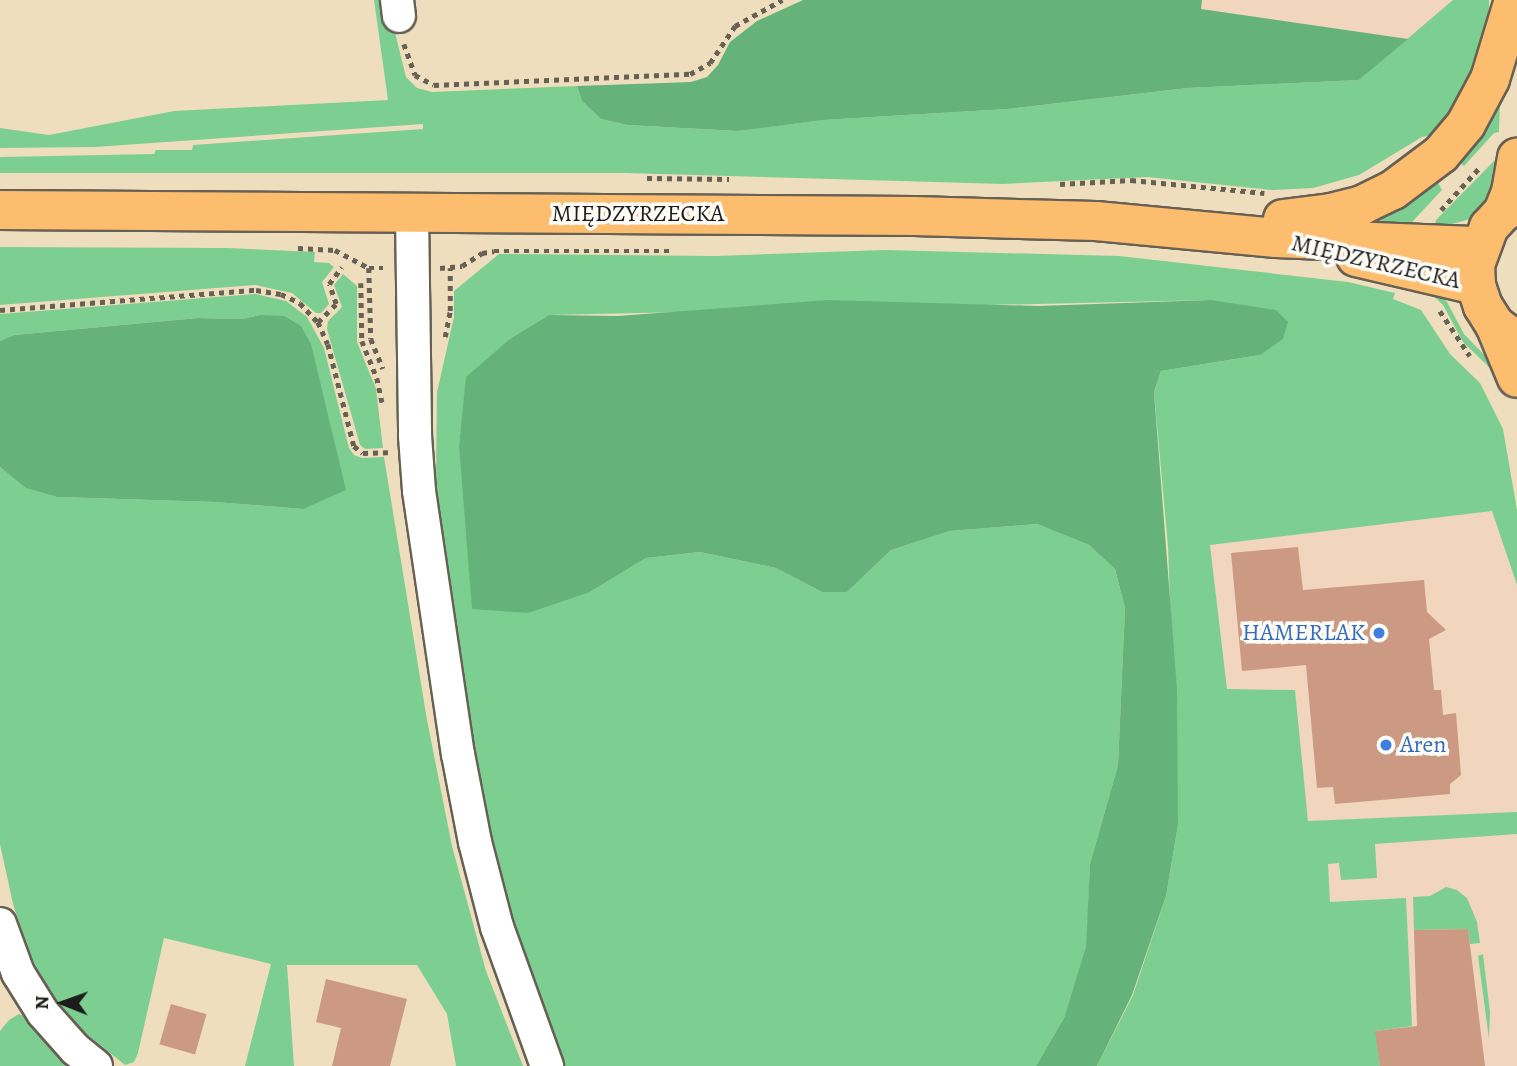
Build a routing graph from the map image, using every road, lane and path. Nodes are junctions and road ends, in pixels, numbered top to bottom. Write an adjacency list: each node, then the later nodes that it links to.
1 (782, 0): 3 (path)
2 (1515, 0): 4 (main road); 9 (main road)
3 (398, 8)
4 (1517, 15)
5 (1499, 162): 6 (main road); 11 (path)
6 (1510, 208): 12 (main road)
7 (0, 210): 8 (main road, MIĘDZYRZECKA)
8 (412, 213): 9 (main road, MIĘDZYRZECKA); 28 (street)
9 (1096, 221): 10 (main road, MIĘDZYRZECKA)
10 (1276, 238): 11 (main road, MIĘDZYRZECKA); 17 (main road, MIĘDZYRZECKA)
11 (1425, 242): 12 (main road, MIĘDZYRZECKA)
12 (1479, 246): 17 (main road)
13 (683, 251): 15 (path)
14 (342, 267): 20 (path)
15 (450, 268)
16 (361, 283): 24 (path)
17 (1476, 285): 21 (main road)
18 (1436, 305): 22 (path)
19 (0, 310): 20 (path)
20 (318, 322): 25 (path)
21 (1506, 333): 23 (main road)
22 (1478, 363)
23 (1517, 378)
24 (384, 414)
25 (387, 439)
26 (0, 924): 27 (street)
27 (96, 1066)
28 (547, 1066)

